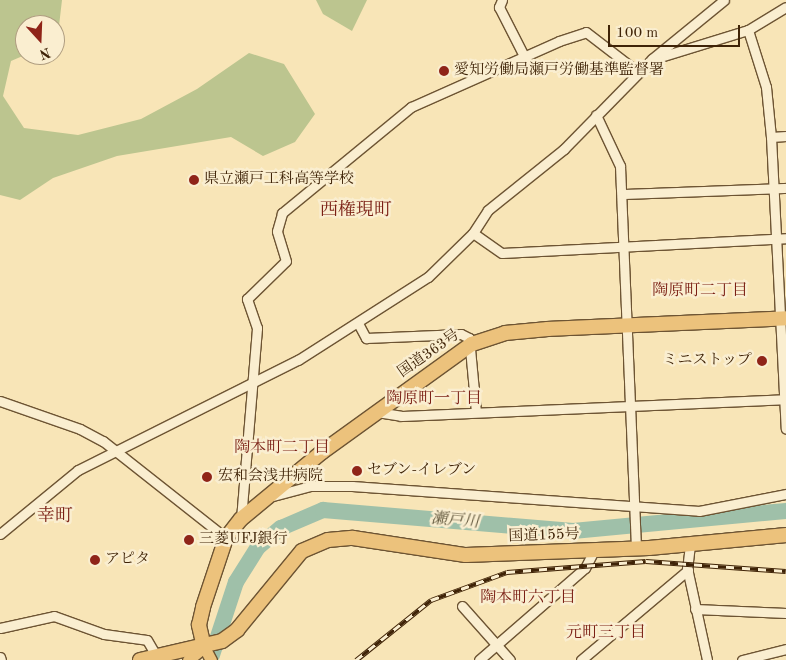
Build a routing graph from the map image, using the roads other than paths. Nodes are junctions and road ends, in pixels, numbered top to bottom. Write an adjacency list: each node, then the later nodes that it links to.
1 (502, 0): 5 (street)
2 (724, 0): 6 (street)
3 (786, 7): 4 (street)
4 (748, 30): 6 (street); 10 (street)
5 (526, 58): 7 (street); 22 (street)
6 (652, 59): 7 (street)
7 (638, 72): 8 (street)
8 (596, 115): 13 (street); 14 (street)
9 (786, 136): 10 (street)
10 (771, 137): 12 (street)
11 (786, 188): 12 (street)
12 (774, 189): 13 (street); 16 (street)
13 (622, 194): 17 (street)
14 (472, 234): 17 (street); 19 (street)
15 (786, 238): 16 (street)
16 (776, 239): 17 (street); 18 (street)
17 (623, 246): 20 (street)
18 (783, 318): 20 (highway, 国道363号); 23 (street)
19 (359, 324): 21 (street); 22 (street)
20 (626, 326): 21 (highway, 国道363号); 25 (street)
21 (472, 344): 26 (highway, 国道363号); 27 (street)
22 (252, 384): 29 (street); 33 (street)
23 (785, 399): 25 (street); 28 (street)
24 (0, 401): 29 (street)
25 (631, 404): 27 (street); 32 (street)
26 (377, 412): 27 (street); 31 (highway, 国道363号)
27 (476, 412)
28 (786, 429)
29 (117, 451): 34 (street); 36 (street)
30 (786, 494): 32 (street)
31 (266, 498): 32 (street); 33 (highway, 国道363号)
32 (637, 510): 37 (street)
33 (242, 519): 36 (highway, 国道363号)
34 (0, 534)
35 (786, 535): 38 (highway, 国道155号)
36 (226, 538): 46 (highway, 国道363号)
37 (636, 544): 38 (highway, 国道155号); 39 (highway, 国道155号)
38 (690, 545): 40 (street)
39 (594, 550): 45 (street); 46 (highway, 国道155号)
40 (688, 570): 42 (street); 54 (street)
41 (462, 606): 45 (street)
42 (695, 609): 43 (street); 55 (street)
43 (786, 612)
44 (0, 628): 48 (street)
45 (496, 644): 52 (street); 53 (street)
46 (204, 647): 48 (highway, 国道155号); 50 (main road); 51 (main road)
47 (786, 649): 56 (street)
48 (155, 654): 49 (highway, 国道155号)
49 (140, 660)
50 (188, 660)
51 (211, 660)
52 (480, 660)
53 (510, 660)
54 (581, 660)
55 (707, 660)
56 (742, 660)

